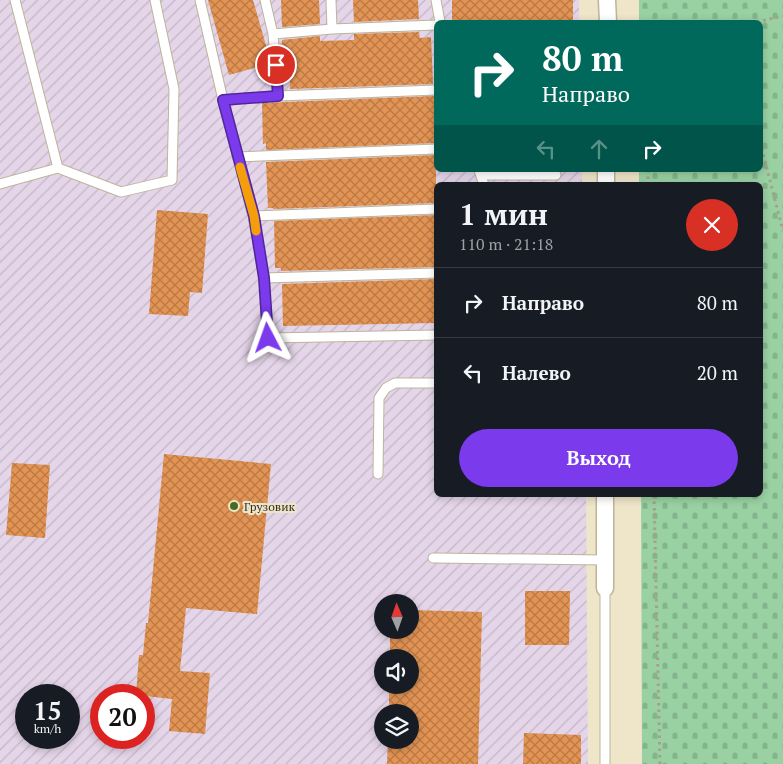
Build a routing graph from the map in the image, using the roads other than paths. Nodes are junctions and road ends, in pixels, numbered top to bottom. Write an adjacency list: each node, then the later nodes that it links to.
1 (15, 0): 18 (lane)
2 (155, 0): 18 (lane)
3 (200, 0): 15 (lane)
4 (265, 0): 12 (lane)
5 (331, 0): 11 (lane)
6 (436, 0): 8 (lane)
7 (607, 0): 9 (street)
8 (440, 20)
9 (608, 20)
10 (434, 25): 11 (lane)
11 (332, 30): 12 (lane)
12 (273, 34): 14 (lane)
13 (434, 90): 14 (lane)
14 (278, 96): 15 (lane)
15 (223, 100): 17 (lane)
16 (434, 149): 17 (lane)
17 (237, 157): 23 (lane)
18 (58, 168): 21 (lane)
19 (480, 173): 20 (lane)
20 (556, 175)
21 (0, 184)
22 (434, 209): 23 (lane)
23 (254, 216): 25 (lane)
24 (434, 273): 25 (lane)
25 (264, 278): 26 (lane)
26 (434, 335)
27 (434, 383): 28 (lane)
28 (378, 474)
29 (605, 497): 31 (street)
30 (433, 558): 31 (lane)
31 (605, 560): 32 (street)
32 (605, 588): 33 (lane)
33 (606, 764)

